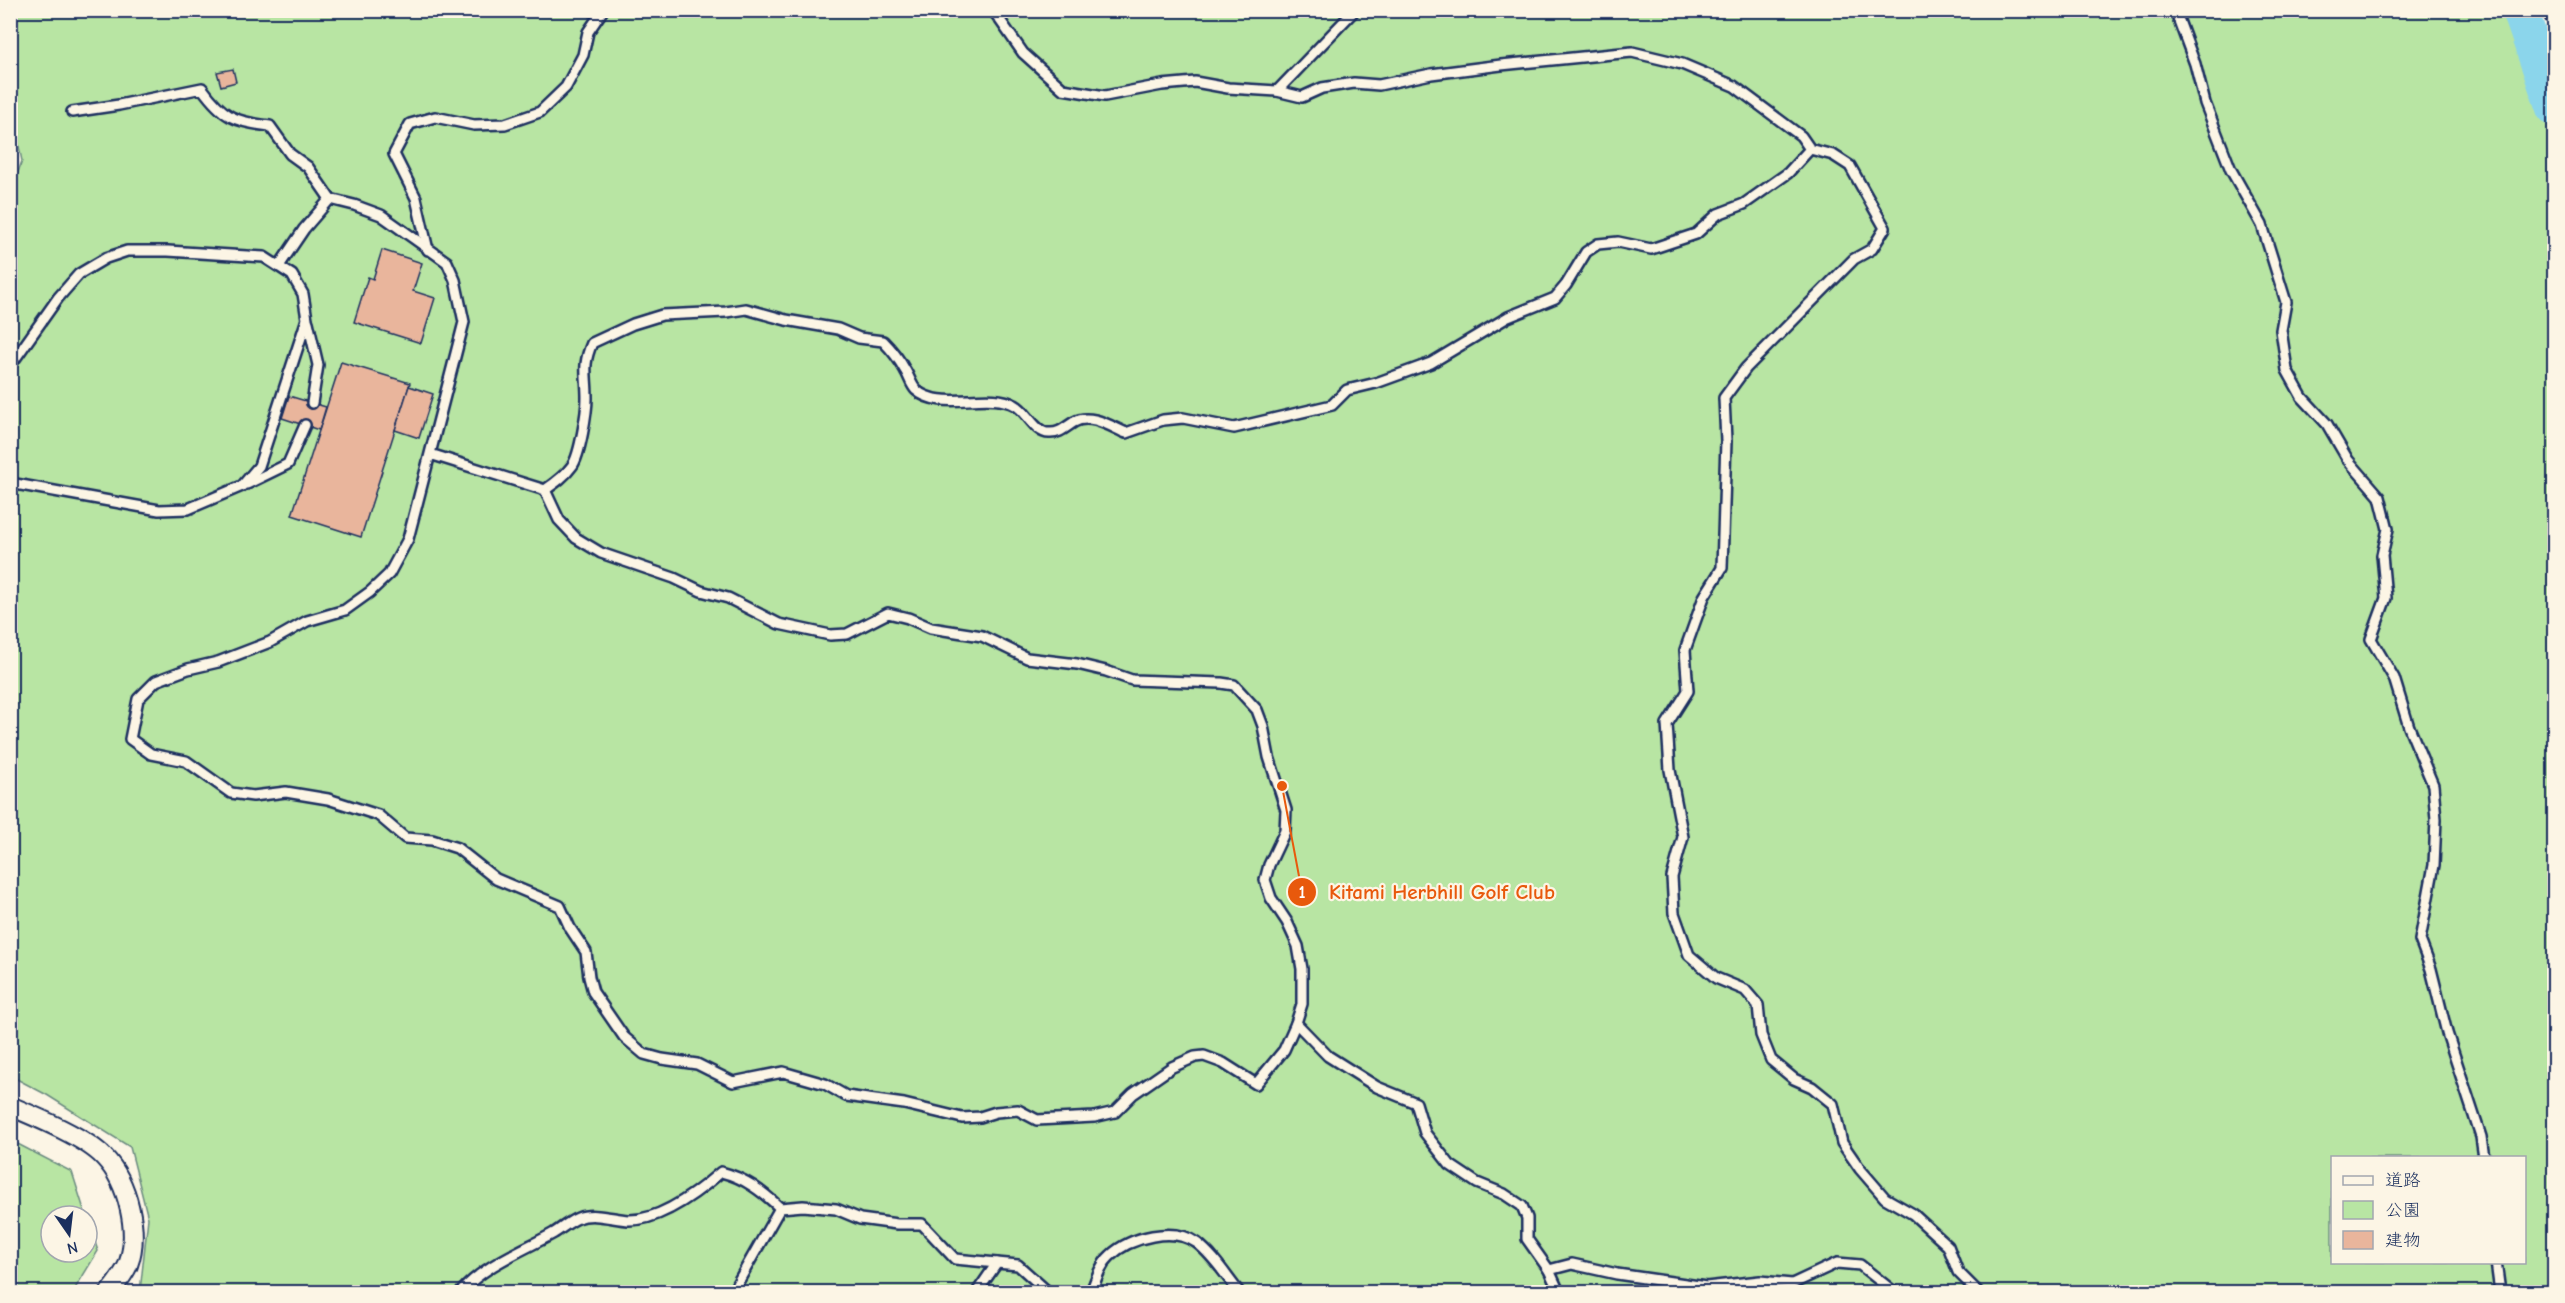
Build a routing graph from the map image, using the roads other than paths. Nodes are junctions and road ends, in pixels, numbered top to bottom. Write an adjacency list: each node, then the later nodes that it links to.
1 (603, 10): 11 (lane)
2 (993, 10): 7 (lane)
3 (1356, 10): 7 (lane)
4 (2175, 10): 23 (lane)
5 (2553, 10): 6 (street)
6 (2554, 15)
7 (1277, 92): 9 (lane)
8 (72, 112): 10 (lane)
9 (1810, 149): 20 (lane); 37 (lane)
10 (330, 199): 11 (lane); 12 (lane)
11 (428, 250): 17 (lane)
12 (279, 266): 13 (lane); 14 (lane)
13 (308, 319): 15 (lane); 19 (lane)
14 (10, 366)
15 (312, 403)
16 (305, 425): 19 (lane)
17 (430, 454): 20 (lane); 21 (lane)
18 (10, 483): 19 (lane)
19 (242, 486)
20 (545, 490): 21 (lane)
21 (1296, 1023): 27 (lane)
22 (10, 1106): 28 (street)
23 (2484, 1156)
24 (780, 1208): 25 (lane); 29 (lane); 30 (lane)
25 (997, 1263): 31 (lane); 32 (lane)
26 (2496, 1264): 38 (lane)
27 (1549, 1270): 35 (lane); 36 (lane)
28 (110, 1293)
29 (461, 1293)
30 (736, 1293)
31 (977, 1293)
32 (1048, 1293)
33 (1091, 1293): 34 (lane)
34 (1239, 1293)
35 (1559, 1293)
36 (1894, 1293)
37 (1978, 1293)
38 (2499, 1293)

